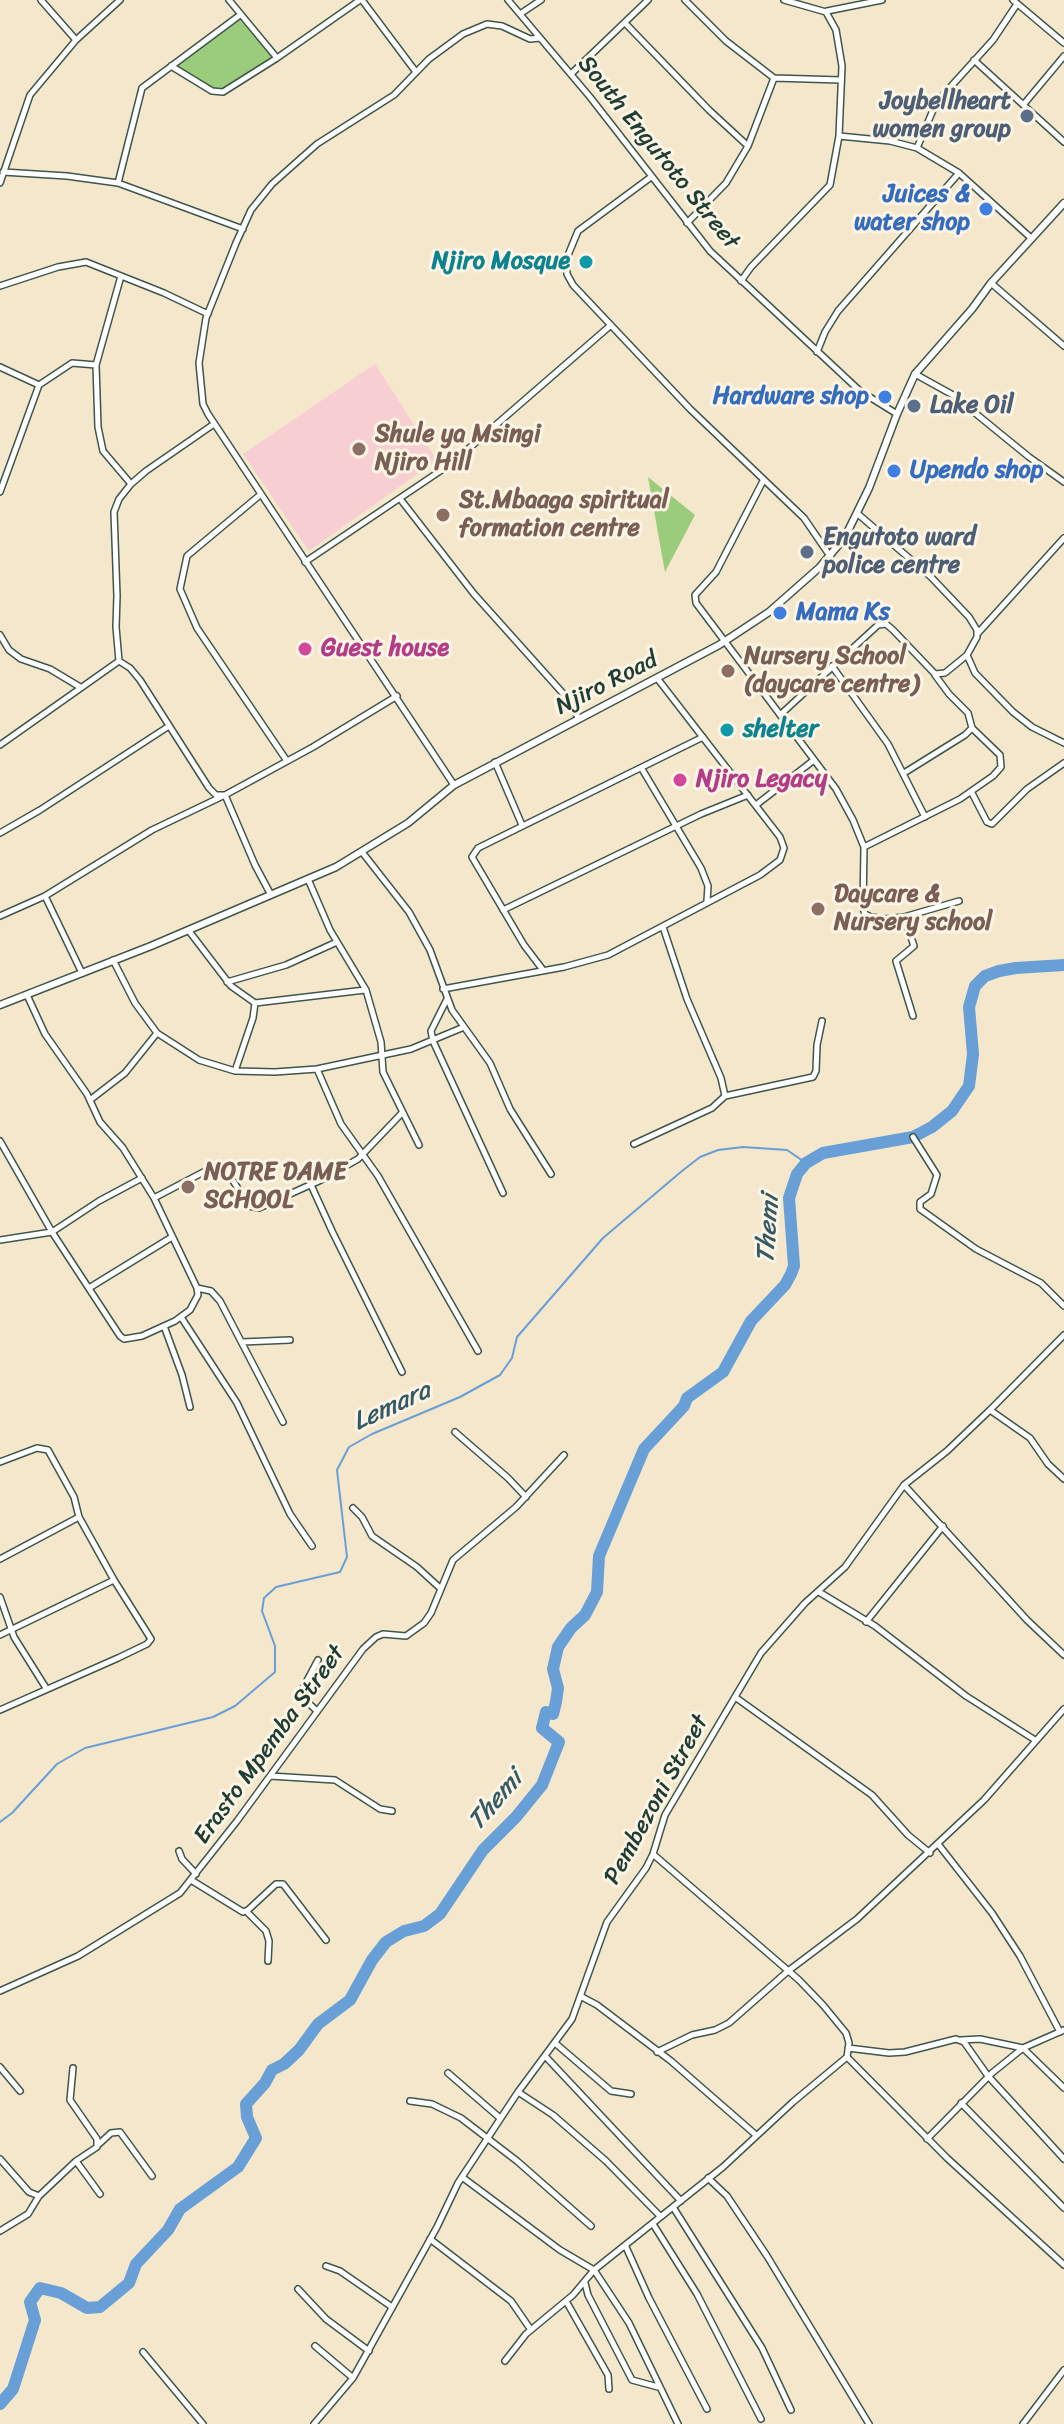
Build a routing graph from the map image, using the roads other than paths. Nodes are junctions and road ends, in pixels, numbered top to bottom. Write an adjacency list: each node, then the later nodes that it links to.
1 (41, 0): 18 (street)
2 (120, 0): 18 (street)
3 (229, 0): 15 (street)
4 (361, 0): 21 (street); 24 (street)
5 (508, 0): 14 (street, South Engutoto Street)
6 (541, 0): 14 (street)
7 (648, 0): 16 (street)
8 (685, 0): 26 (street)
9 (784, 0): 13 (street)
10 (882, 0): 11 (street)
11 (870, 2): 13 (street)
12 (1015, 2): 19 (street); 22 (street)
13 (826, 12): 27 (street)
14 (520, 14): 17 (street, South Engutoto Street)
15 (240, 15): 21 (street); 23 (street)
16 (625, 23): 25 (street); 31 (street)
17 (540, 38): 24 (street); 25 (street, South Engutoto Street)
18 (76, 40): 34 (street)
19 (1064, 43)
20 (1064, 56): 28 (street)
21 (277, 58): 23 (street)
22 (974, 60): 28 (street); 32 (street)
23 (171, 66): 39 (street)
24 (416, 72): 42 (street)
25 (571, 74): 37 (street, South Engutoto Street)
26 (774, 78): 27 (street); 31 (street)
27 (841, 80): 29 (street)
28 (1024, 104): 30 (street)
29 (839, 136): 32 (street); 45 (street)
30 (1064, 142)
31 (748, 146): 41 (street)
32 (917, 148): 36 (street)
33 (0, 159): 34 (street)
34 (7, 162): 35 (street)
35 (3, 172): 38 (street); 39 (street)
36 (959, 173): 43 (street); 51 (street)
37 (651, 177): 41 (street, South Engutoto Street); 49 (street)
38 (0, 183)
39 (118, 183): 42 (street)
40 (1064, 203): 43 (street, Njiro Road)
41 (687, 223): 45 (street, South Engutoto Street)
42 (243, 229): 48 (street)
43 (1031, 238): 46 (street, Njiro Road)
44 (121, 276): 47 (street); 48 (street); 52 (street)
45 (741, 281): 51 (street, South Engutoto Street)
46 (991, 283): 50 (street); 54 (street, Njiro Road)
47 (0, 286)
48 (208, 314): 57 (street)
49 (611, 325): 60 (street); 64 (street)
50 (1064, 346)
51 (817, 352): 56 (street, South Engutoto Street)
52 (96, 365): 55 (street); 61 (street)
53 (0, 367): 55 (street)
54 (915, 374): 56 (street, Njiro Road); 59 (street)
55 (39, 385): 62 (street)
56 (897, 414): 65 (street, Njiro Road)
57 (214, 424): 61 (street); 63 (street)
58 (1064, 473): 59 (street)
59 (1061, 480)
60 (763, 481): 67 (street); 71 (street)
61 (131, 484): 73 (street)
62 (0, 492)
63 (260, 495): 68 (street); 87 (street)
64 (401, 500): 68 (street); 80 (street)
65 (858, 514): 67 (street, Njiro Road); 69 (street)
66 (1064, 538): 69 (street)
67 (831, 556): 71 (street, Njiro Road)
68 (305, 562): 78 (street)
69 (977, 634): 72 (street)
70 (0, 635): 77 (street)
71 (723, 642): 76 (street, Njiro Road); 79 (street)
72 (967, 655): 75 (street); 84 (street)
73 (119, 661): 77 (street); 81 (street)
74 (832, 666): 75 (street); 79 (street); 91 (street)
75 (935, 674): 82 (street)
76 (657, 678): 80 (street, Njiro Road); 83 (street)
77 (80, 687): 85 (street)
78 (397, 696): 87 (street); 92 (street)
79 (780, 715): 86 (street)
80 (579, 719): 88 (street, Njiro Road)
81 (169, 726): 94 (street); 100 (street)
82 (972, 728): 91 (street); 93 (street)
83 (703, 737): 90 (street); 95 (street)
84 (1064, 743)
85 (0, 745)
86 (814, 760): 96 (street); 101 (street)
87 (287, 761): 94 (street)
88 (495, 762): 92 (street, Njiro Road); 98 (street)
89 (1064, 763): 93 (street)
90 (642, 769): 98 (street); 99 (street)
91 (904, 773): 97 (street)
92 (454, 785): 102 (street, Njiro Road)
93 (972, 793): 97 (street)
94 (225, 795): 104 (street); 105 (street)
95 (748, 795): 96 (street); 99 (street)
96 (756, 805): 107 (street)
97 (925, 817): 101 (street)
98 (522, 825): 108 (street)
99 (677, 826): 107 (street); 108 (street)
100 (0, 833)
101 (864, 847): 110 (street)
102 (362, 852): 103 (street, Njiro Road); 118 (street)
103 (308, 879): 104 (street, Njiro Road); 113 (street)
104 (271, 895): 112 (street, Njiro Road)
105 (45, 896): 109 (street); 116 (street)
106 (959, 901): 110 (street)
107 (707, 902): 111 (street)
108 (503, 910): 115 (street)
109 (0, 916)
110 (904, 917): 124 (street)
111 (663, 926): 115 (street); 132 (street)
112 (189, 931): 114 (street, Njiro Road); 117 (street)
113 (337, 942): 117 (street); 119 (street)
114 (113, 960): 116 (street, Njiro Road); 127 (street)
115 (543, 971): 118 (street)
116 (82, 973): 120 (street, Njiro Road)
117 (227, 982): 122 (street)
118 (443, 989): 121 (street)
119 (366, 990): 122 (street); 129 (street)
120 (27, 995): 123 (street, Njiro Road); 133 (street)
121 (447, 999): 126 (street); 128 (street)
122 (255, 1003): 131 (street)
123 (0, 1005)
124 (913, 1016)
125 (822, 1021): 132 (street)
126 (464, 1027): 128 (street); 140 (street)
127 (157, 1033): 131 (street); 133 (street)
128 (433, 1041): 129 (street); 143 (street)
129 (380, 1055): 130 (street); 134 (street)
130 (317, 1069): 131 (street); 139 (street)
131 (235, 1071)
132 (725, 1096): 137 (street)
133 (90, 1100): 141 (street)
134 (402, 1113): 138 (street); 139 (street)
135 (913, 1137): 150 (street)
136 (0, 1141): 145 (street)
137 (634, 1144)
138 (419, 1145)
139 (363, 1155): 142 (street); 156 (street)
140 (551, 1174)
141 (142, 1178): 144 (street); 145 (street)
142 (311, 1185): 144 (street); 157 (street)
143 (503, 1193)
144 (154, 1198): 146 (street)
145 (52, 1232): 147 (street); 148 (street)
146 (172, 1237): 148 (street); 149 (street)
147 (0, 1240)
148 (89, 1288): 152 (street)
149 (197, 1288): 151 (street); 155 (street)
150 (1064, 1306)
151 (181, 1317): 152 (street); 170 (street)
152 (164, 1326): 158 (street)
153 (1064, 1335): 159 (street, Pembezoni Street)
154 (290, 1340): 155 (street)
155 (242, 1342): 160 (street)
156 (478, 1351)
157 (402, 1372)
158 (190, 1407)
159 (990, 1410): 164 (street); 165 (street, Pembezoni Street)
160 (283, 1422)
161 (455, 1432): 166 (street)
162 (564, 1455): 166 (street, Erasto Mpemba Street)
163 (0, 1462): 168 (street)
164 (1064, 1479)
165 (904, 1485): 169 (street); 174 (street, Pembezoni Street)
166 (526, 1497): 173 (street, Erasto Mpemba Street)
167 (353, 1508): 173 (street)
168 (79, 1517): 171 (street); 172 (street)
169 (943, 1526): 176 (street); 179 (street)
170 (312, 1546)
171 (0, 1559)
172 (114, 1580): 177 (street); 181 (street)
173 (441, 1589): 185 (street, Erasto Mpemba Street)
174 (818, 1591): 176 (street); 182 (street, Pembezoni Street)
175 (0, 1597): 177 (street)
176 (866, 1622): 186 (street)
177 (13, 1629): 178 (street); 181 (street)
178 (0, 1635)
179 (1064, 1655)
180 (318, 1660): 185 (street)
181 (46, 1689): 184 (street)
182 (735, 1697): 191 (street); 192 (street, Pembezoni Street)
183 (1064, 1709): 186 (street)
184 (0, 1710)
185 (317, 1711): 187 (street, Erasto Mpemba Street)
186 (1035, 1740): 189 (street)
187 (269, 1776): 188 (street); 193 (street, Erasto Mpemba Street)
188 (392, 1811)
189 (938, 1844): 191 (street); 200 (street)
190 (179, 1851): 193 (street)
191 (930, 1853): 197 (street)
192 (653, 1854): 197 (street); 199 (street, Pembezoni Street)
193 (194, 1877): 194 (street); 198 (street, Erasto Mpemba Street)
194 (246, 1911): 195 (street); 196 (street)
195 (326, 1940)
196 (268, 1961)
197 (788, 1971): 203 (street); 205 (street)
198 (0, 1991)
199 (582, 1997): 202 (street, Pembezoni Street); 205 (street)
200 (1062, 2031): 204 (street)
201 (960, 2040): 203 (street); 204 (street); 211 (street)
202 (555, 2043): 206 (street, Pembezoni Street); 215 (street)
203 (848, 2048): 207 (street)
204 (1023, 2048): 211 (street); 212 (street)
205 (657, 2052): 219 (street)
206 (546, 2057): 214 (street, Pembezoni Street); 231 (street)
207 (847, 2057): 219 (street); 221 (street)
208 (0, 2067): 213 (street)
209 (73, 2068): 222 (street)
210 (448, 2073): 218 (street)
211 (988, 2076): 217 (street); 224 (street)
212 (1064, 2088)
213 (20, 2091)
214 (518, 2092): 218 (street, Pembezoni Street); 234 (street)
215 (631, 2094)
216 (410, 2101): 220 (street)
217 (961, 2103): 221 (street); 233 (street)
218 (500, 2118): 220 (street, Pembezoni Street)
219 (756, 2135): 228 (street)
220 (488, 2138): 227 (street, Pembezoni Street); 236 (street)
221 (927, 2139): 240 (street)
222 (98, 2144): 225 (street); 226 (street)
223 (0, 2159): 230 (street)
224 (1064, 2159)
225 (76, 2161): 229 (street); 230 (street)
226 (152, 2176)
227 (462, 2177): 238 (street, Pembezoni Street); 242 (street)
228 (708, 2178): 231 (street); 262 (street)
229 (100, 2194)
230 (39, 2196): 237 (street)
231 (681, 2201): 232 (street)
232 (673, 2207): 234 (street); 257 (street)
233 (1064, 2208)
234 (660, 2216): 235 (street)
235 (653, 2224): 239 (street); 258 (street)
236 (591, 2226)
237 (0, 2231)
238 (430, 2239): 246 (street, Pembezoni Street); 247 (street)
239 (626, 2247): 242 (street); 256 (street)
240 (1064, 2265)
241 (326, 2266): 246 (street)
242 (594, 2270): 243 (street); 254 (street)
243 (584, 2282): 245 (street); 254 (street)
244 (298, 2289): 249 (street)
245 (566, 2301): 247 (street); 255 (street)
246 (392, 2307): 249 (street, Pembezoni Street)
247 (531, 2330): 251 (street)
248 (315, 2346): 253 (street)
249 (369, 2351): 253 (street, Pembezoni Street)
250 (143, 2352): 259 (street)
251 (505, 2361)
252 (1064, 2370): 263 (street)
253 (353, 2378): 260 (street, Pembezoni Street)
254 (658, 2387): 261 (street)
255 (609, 2389)
256 (707, 2409)
257 (791, 2410)
258 (761, 2419)
259 (203, 2424)
260 (314, 2424)
261 (678, 2424)
262 (869, 2424)
263 (1023, 2424)

